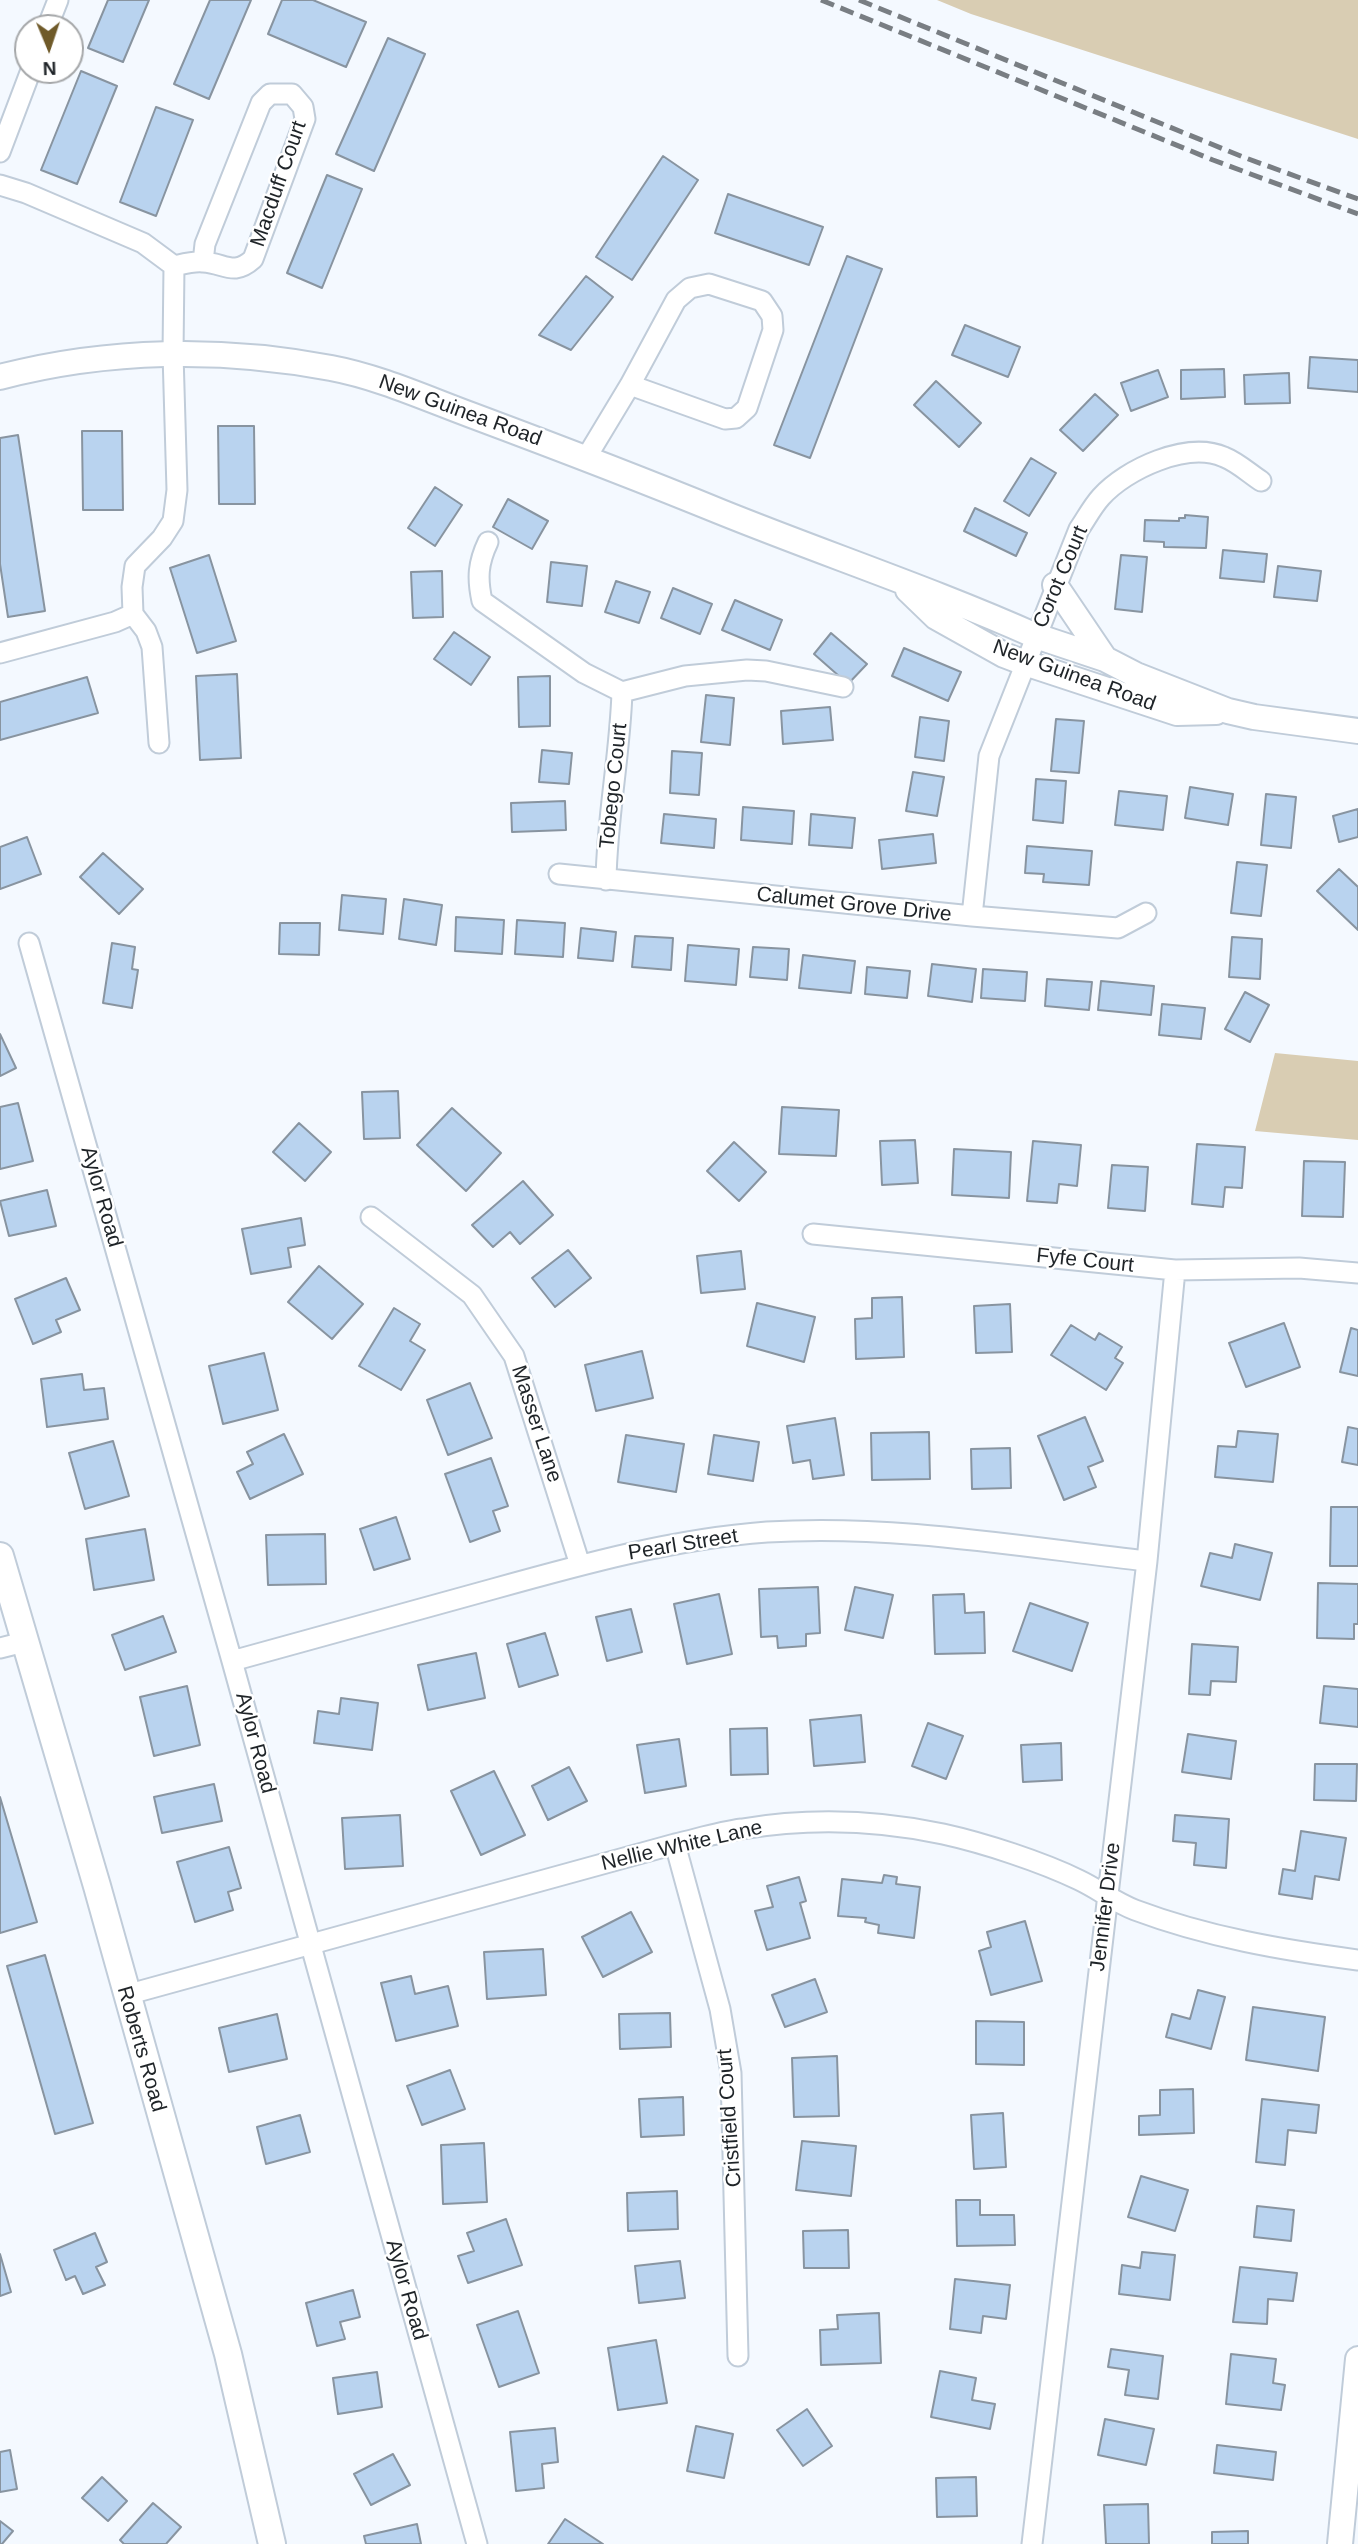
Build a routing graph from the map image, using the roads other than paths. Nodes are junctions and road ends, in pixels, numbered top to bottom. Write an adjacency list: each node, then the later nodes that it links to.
1 (26, 84): 2 (street)
2 (0, 152)
3 (0, 185): 5 (street)
4 (203, 262): 4 (street, Macduff Court); 5 (street, Macduff Court)
5 (174, 266): 6 (street)
6 (173, 355): 7 (street, New Guinea Road); 9 (street, New Guinea Road); 14 (street)
7 (0, 377)
8 (630, 385): 8 (street); 9 (street)
9 (586, 458): 12 (street, New Guinea Road)
10 (1261, 481): 13 (street, Corot Court)
11 (488, 542): 20 (street)
12 (898, 580): 15 (street, New Guinea Road); 18 (street, New Guinea Road)
13 (1055, 585): 15 (street, Corot Court); 17 (street)
14 (133, 614): 16 (street); 23 (street)
15 (1036, 636): 17 (street, New Guinea Road); 18 (street, Corot Court)
16 (0, 653)
17 (1105, 659): 21 (street, New Guinea Road)
18 (1025, 663): 21 (street, New Guinea Road); 27 (street, Corot Court)
19 (843, 687): 20 (street)
20 (622, 692): 25 (street, Tobego Court)
21 (1227, 711): 22 (street, New Guinea Road)
22 (1358, 731)
23 (159, 743)
24 (559, 874): 25 (street, Calumet Grove Drive)
25 (606, 880): 27 (street, Calumet Grove Drive)
26 (1146, 913): 27 (street, Calumet Grove Drive)
27 (972, 916)
28 (29, 943): 37 (street, Aylor Road)
29 (371, 1217): 35 (street, Masser Lane)
30 (813, 1234): 31 (street, Fyfe Court)
31 (1175, 1270): 32 (street, Fyfe Court); 34 (street, Jennifer Drive)
32 (1358, 1273)
33 (0, 1556): 36 (main road, Roberts Road)
34 (1147, 1561): 35 (street, Pearl Street); 39 (street, Jennifer Drive)
35 (580, 1565): 37 (street, Pearl Street)
36 (12, 1645): 42 (main road, Roberts Road)
37 (232, 1661): 40 (street, Aylor Road)
38 (674, 1844): 39 (street, Nellie White Lane); 40 (street, Nellie White Lane); 43 (street, Cristfield Court)
39 (1107, 1895): 41 (street, Nellie White Lane); 47 (street, Jennifer Drive)
40 (310, 1945): 42 (street, Nellie White Lane); 46 (street, Aylor Road)
41 (1358, 1960)
42 (126, 1995): 45 (main road, Roberts Road)
43 (738, 2356)
44 (1358, 2359): 48 (street)
45 (272, 2544)
46 (477, 2544)
47 (1032, 2544)
48 (1340, 2544)

